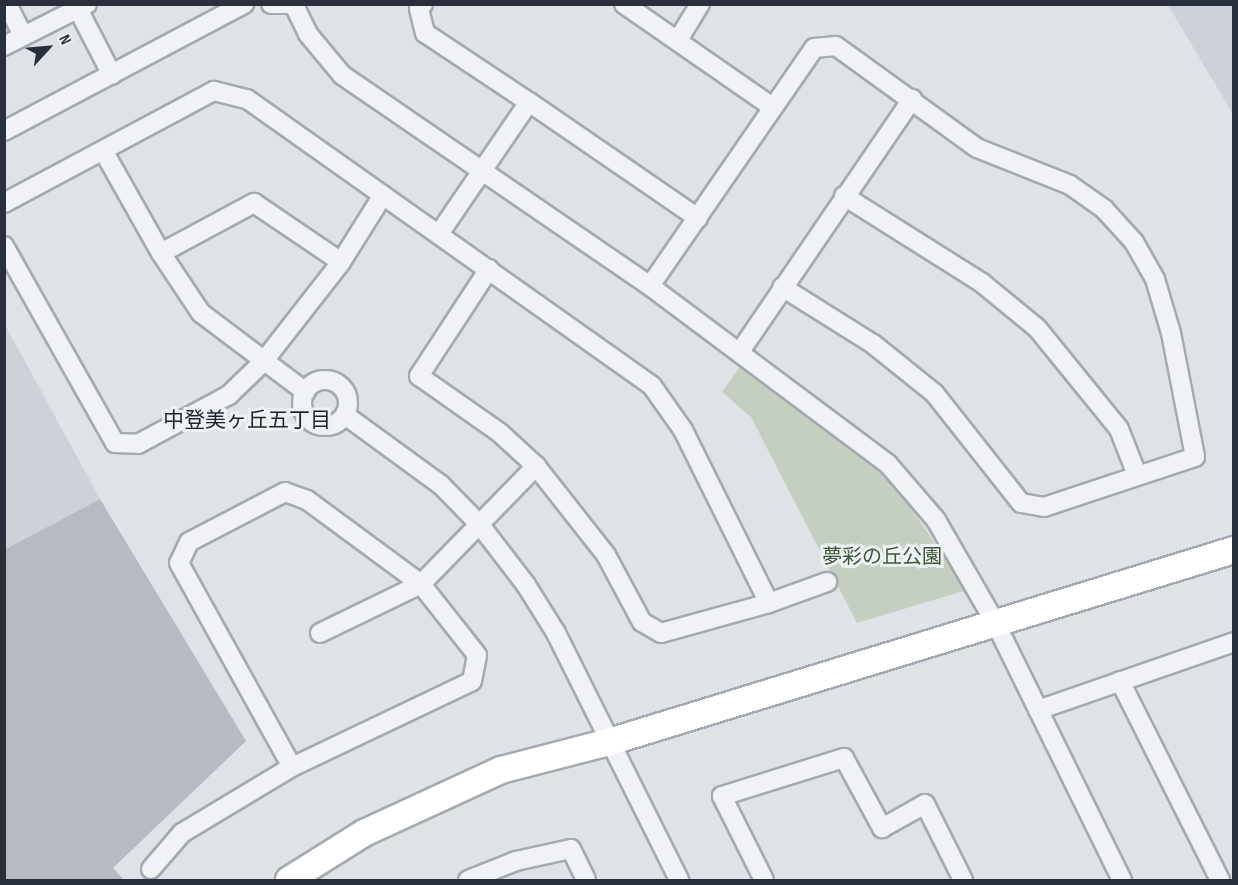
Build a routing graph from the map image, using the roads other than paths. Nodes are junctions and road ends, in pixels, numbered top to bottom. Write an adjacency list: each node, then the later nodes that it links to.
1 (7, 4): 9 (street)
2 (244, 4): 12 (street)
3 (271, 4): 4 (street)
4 (294, 4): 18 (street)
5 (423, 4): 14 (street)
6 (624, 4): 10 (street)
7 (700, 4): 10 (street)
8 (83, 7): 9 (street); 12 (street)
9 (23, 35): 11 (street)
10 (678, 40): 15 (street)
11 (4, 46)
12 (112, 75): 16 (street)
13 (912, 99): 15 (street); 20 (street); 35 (street)
14 (529, 102): 18 (street); 22 (street)
15 (772, 107): 22 (street)
16 (4, 131)
17 (104, 152): 19 (street); 21 (street); 25 (street)
18 (482, 171): 23 (street); 28 (street)
19 (382, 195): 23 (street); 26 (street)
20 (844, 196): 29 (street); 35 (street)
21 (4, 203)
22 (698, 218): 28 (street)
23 (440, 234): 27 (street)
24 (4, 246): 31 (street)
25 (161, 253): 26 (street); 31 (street)
26 (341, 262): 31 (street)
27 (489, 269): 34 (street); 40 (street)
28 (650, 286): 30 (street)
29 (782, 288): 30 (street); 35 (street)
30 (741, 350): 41 (street)
31 (263, 362): 32 (street)
32 (306, 392): 33 (street); 33 (street)
33 (345, 416): 36 (street)
34 (536, 466): 36 (street); 40 (street)
35 (1137, 476)
36 (480, 525): 39 (street); 46 (street)
37 (1233, 550): 41 (street)
38 (827, 582): 40 (street)
39 (421, 584): 42 (street); 47 (street); 47 (street)
40 (769, 603)
41 (995, 622): 45 (street); 46 (street)
42 (320, 633)
43 (1233, 642): 44 (street)
44 (1120, 681): 45 (street); 56 (street)
45 (1038, 710): 55 (street)
46 (609, 742): 49 (street); 52 (street)
47 (292, 767): 48 (street)
48 (151, 869)
49 (289, 880)
50 (468, 880): 51 (street)
51 (586, 880)
52 (679, 880)
53 (764, 880): 54 (street)
54 (963, 880)
55 (1122, 880)
56 (1220, 880)

